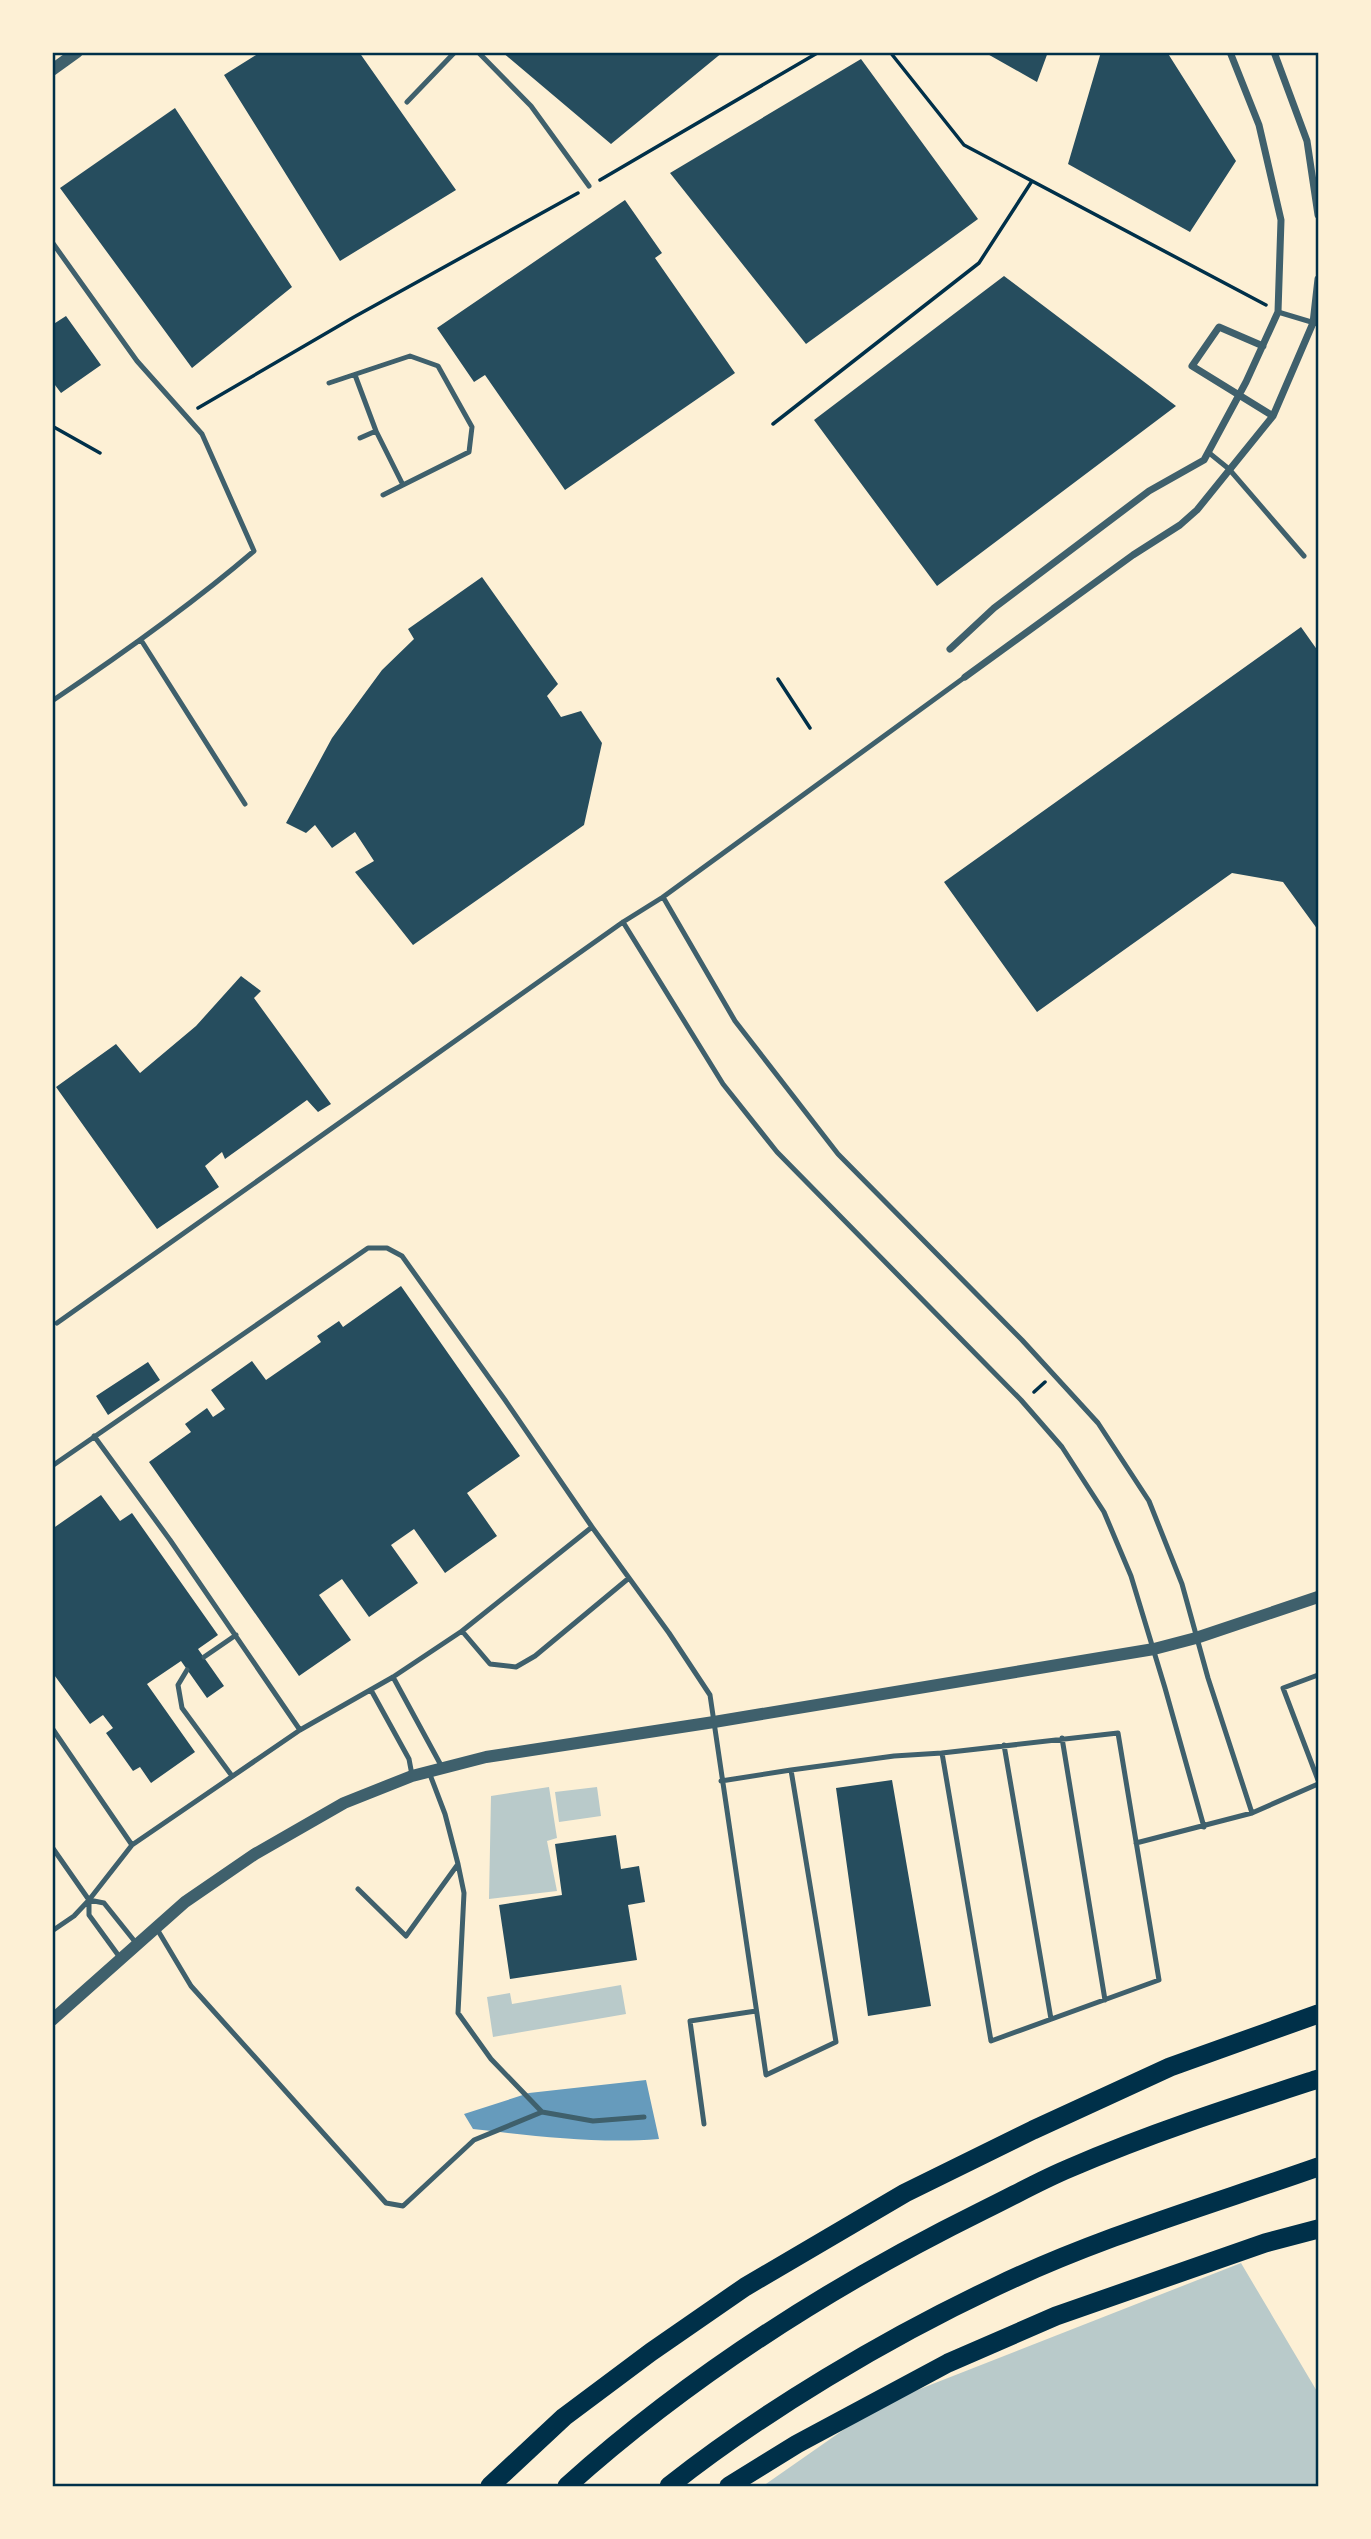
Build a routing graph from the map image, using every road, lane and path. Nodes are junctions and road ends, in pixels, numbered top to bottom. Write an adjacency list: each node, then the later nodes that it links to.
1 (77, 52): 8 (street)
2 (455, 52): 9 (lane)
3 (478, 52): 11 (lane)
4 (819, 52): 11 (path)
5 (890, 52): 10 (path)
6 (1230, 52): 15 (street)
7 (1273, 52): 12 (street)
8 (52, 70)
9 (407, 102)
10 (1032, 181): 15 (path); 23 (path)
11 (590, 186): 21 (path)
12 (1318, 215)
13 (52, 242): 21 (lane)
14 (1318, 279): 16 (street)
15 (1278, 312): 16 (lane); 17 (street)
16 (1316, 324): 22 (street)
17 (1263, 346): 20 (street); 20 (street)
18 (355, 375): 19 (lane); 25 (lane); 30 (lane)
19 (329, 383)
20 (1239, 395): 22 (street); 27 (street)
21 (186, 415): 33 (lane)
22 (1273, 416): 29 (street)
23 (773, 424)
24 (52, 426): 28 (path)
25 (376, 431): 26 (lane); 30 (lane)
26 (360, 438)
27 (1208, 452): 29 (lane); 34 (street)
28 (100, 453)
29 (1229, 469): 32 (lane); 35 (street)
30 (403, 485): 31 (lane)
31 (383, 495)
32 (1304, 556)
33 (141, 640): 37 (lane); 39 (lane)
34 (950, 649)
35 (965, 677): 40 (lane)
36 (778, 679): 38 (path)
37 (52, 701)
38 (810, 728)
39 (246, 804)
40 (663, 897): 41 (lane); 52 (lane)
41 (623, 922): 42 (lane); 53 (lane)
42 (57, 1323)
43 (1045, 1382): 44 (path)
44 (1034, 1392)
45 (94, 1436): 46 (lane); 47 (lane); 51 (lane)
46 (52, 1466)
47 (592, 1527): 48 (lane); 50 (lane)
48 (629, 1578): 50 (lane); 59 (lane)
49 (1318, 1597): 52 (street)
50 (461, 1631): 57 (lane)
51 (236, 1635): 54 (lane); 61 (lane)
52 (1196, 1638): 53 (street); 72 (lane)
53 (1154, 1649): 59 (street); 73 (lane)
54 (204, 1657)
55 (187, 1670): 68 (lane)
56 (1318, 1675): 71 (lane)
57 (393, 1677): 58 (lane); 65 (lane)
58 (371, 1690): 61 (lane); 69 (lane)
59 (714, 1722): 65 (street); 70 (lane)
60 (52, 1728): 75 (lane)
61 (300, 1730): 68 (lane)
62 (1062, 1738): 63 (lane); 74 (lane); 84 (lane)
63 (1004, 1745): 64 (lane); 88 (lane)
64 (942, 1753): 66 (lane); 88 (lane)
65 (443, 1769): 67 (street)
66 (791, 1770): 70 (lane); 85 (lane)
67 (429, 1772): 69 (street); 77 (lane)
68 (232, 1776): 75 (lane)
69 (412, 1776): 80 (street)
70 (721, 1781): 85 (lane)
71 (1318, 1782): 72 (lane)
72 (1252, 1813): 73 (lane)
73 (1204, 1827): 74 (lane)
74 (1136, 1843): 84 (lane)
75 (132, 1844): 79 (lane)
76 (52, 1847): 79 (lane)
77 (458, 1864): 78 (lane); 90 (lane)
78 (358, 1889)
79 (89, 1900): 81 (lane); 82 (lane); 83 (lane)
80 (157, 1928): 82 (street); 90 (lane)
81 (52, 1931)
82 (137, 1945): 83 (street)
83 (121, 1959): 87 (street)
84 (1105, 2000): 88 (lane)
85 (756, 2011): 92 (lane)
86 (1318, 2014): 95 (highway)
87 (52, 2020)
88 (1051, 2020)
89 (1318, 2079): 96 (highway)
90 (542, 2112): 91 (lane)
91 (644, 2117)
92 (704, 2124)
93 (1318, 2167): 97 (highway)
94 (1318, 2228): 98 (highway)
95 (490, 2487)
96 (567, 2487)
97 (669, 2487)
98 (729, 2487)

